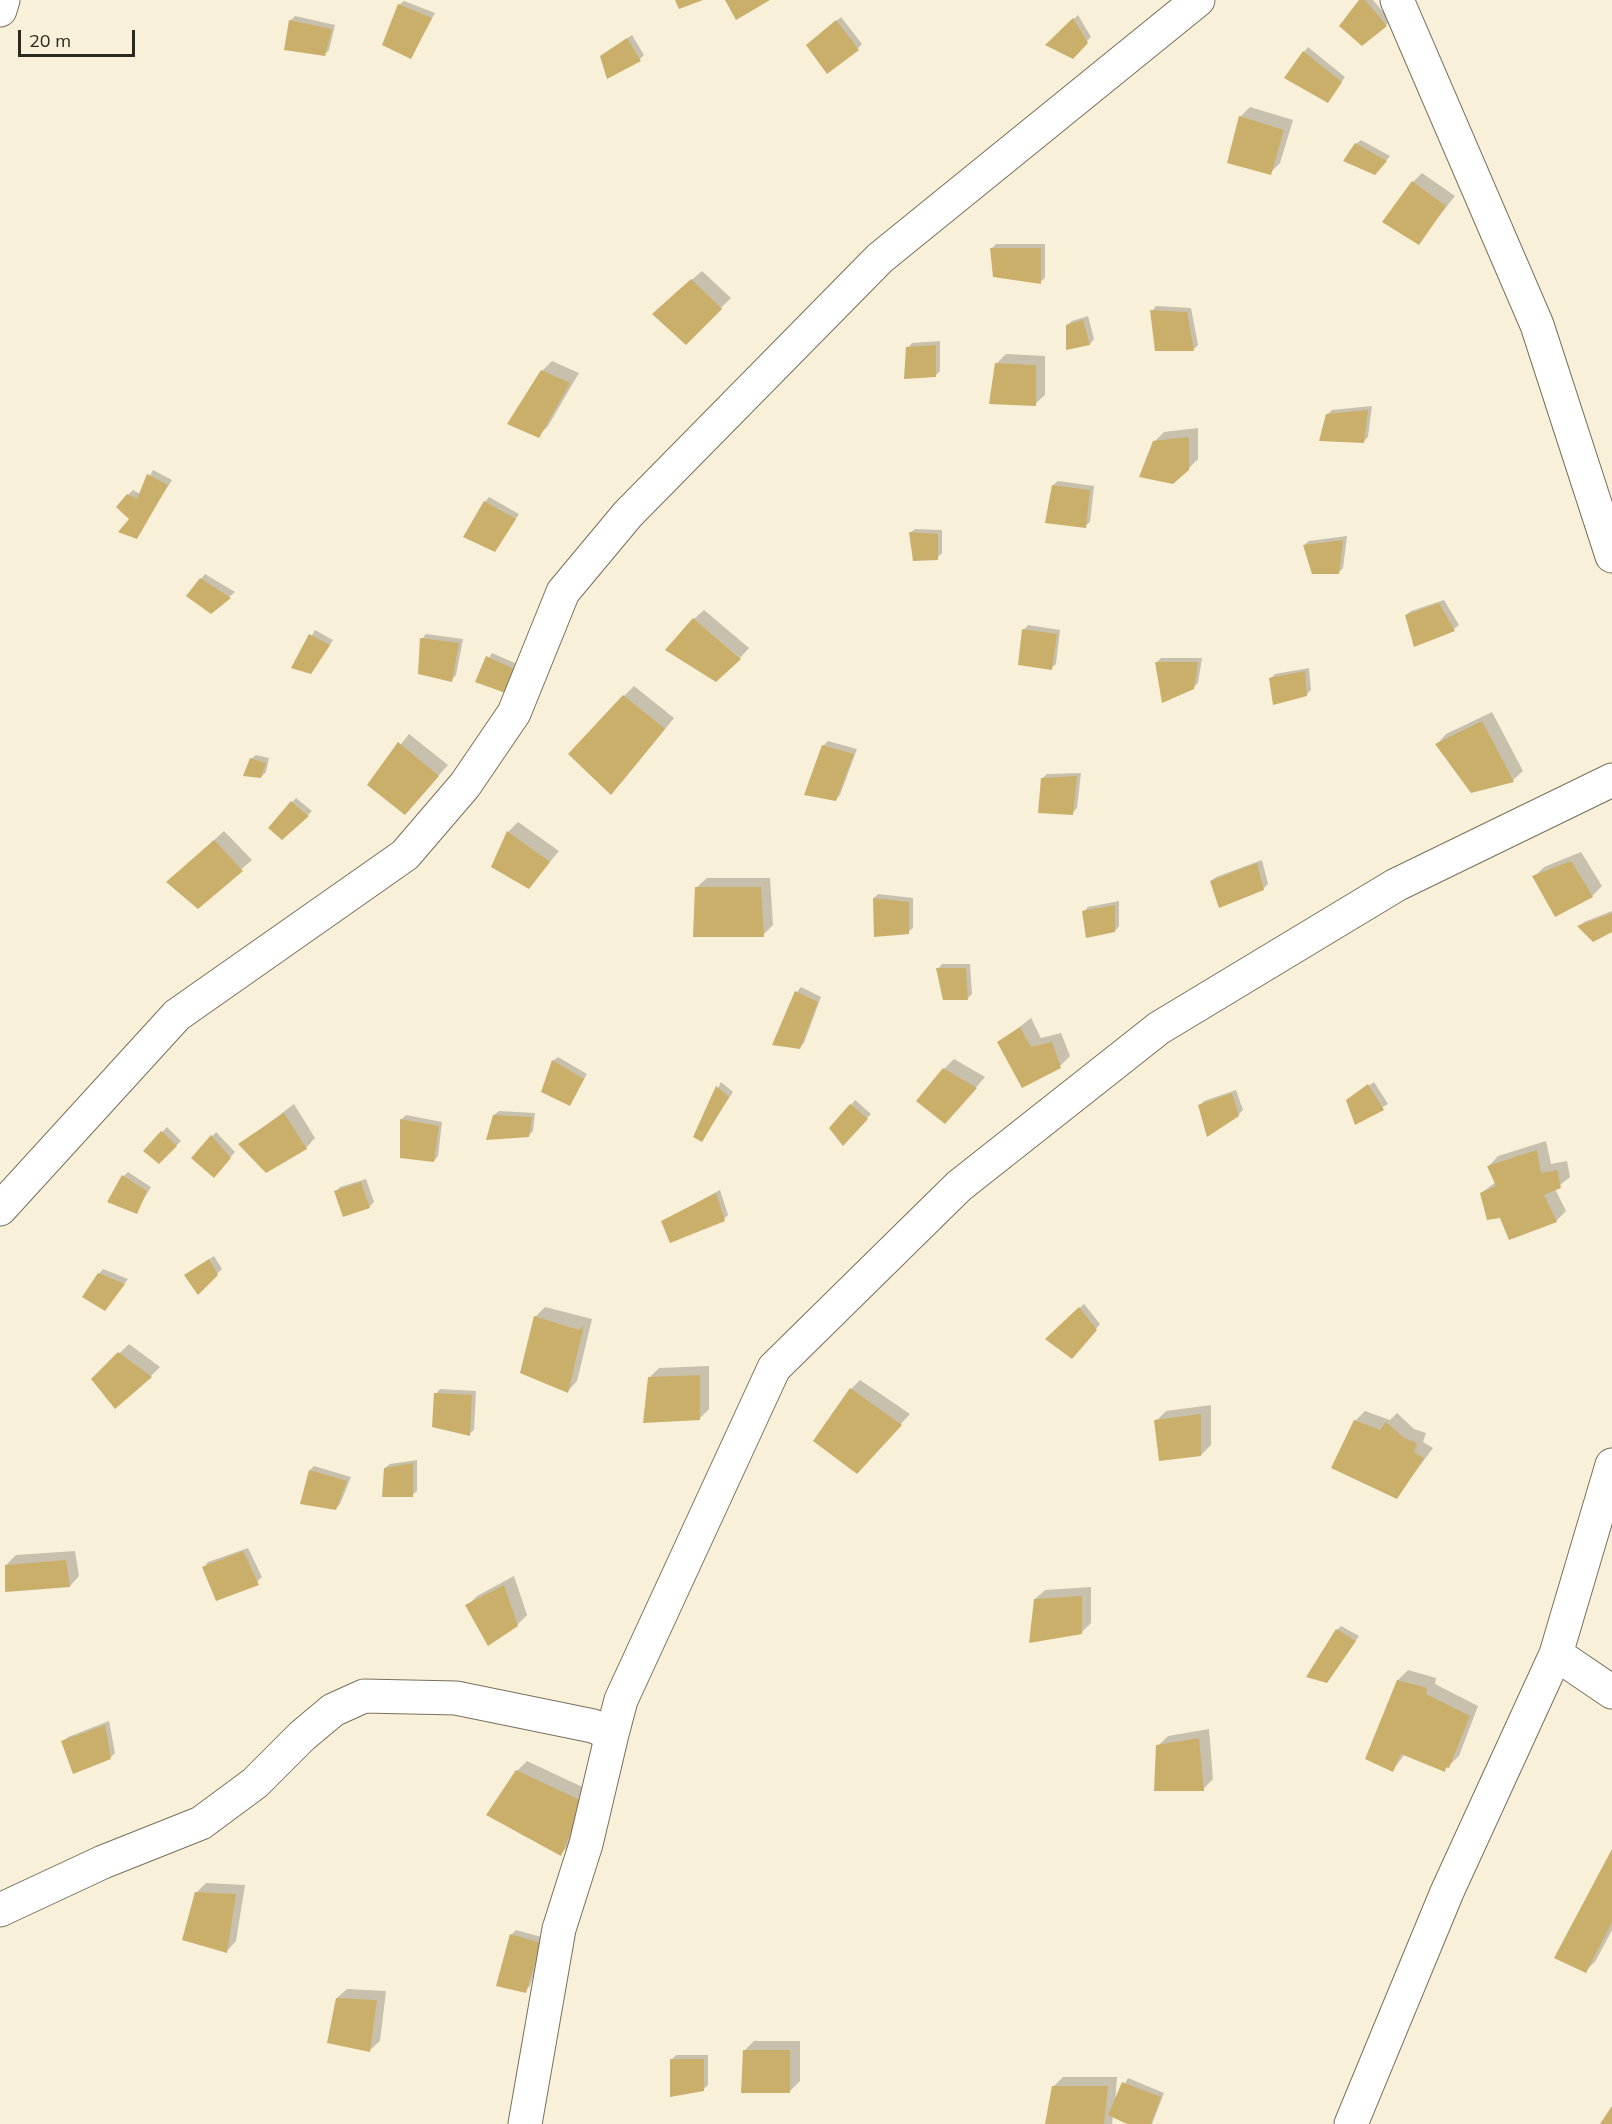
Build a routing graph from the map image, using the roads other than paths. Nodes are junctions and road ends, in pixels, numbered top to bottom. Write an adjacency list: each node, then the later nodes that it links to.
1 (3, 0): 4 (street)
2 (1198, 0): 7 (street)
3 (1397, 0): 5 (street)
4 (0, 9)
5 (1612, 556)
6 (1612, 780): 11 (street)
7 (0, 1209)
8 (1612, 1465): 9 (street)
9 (1556, 1654): 10 (street); 14 (street)
10 (1612, 1692)
11 (612, 1734): 12 (street); 13 (street)
12 (0, 1910)
13 (525, 2124)
14 (1351, 2124)

